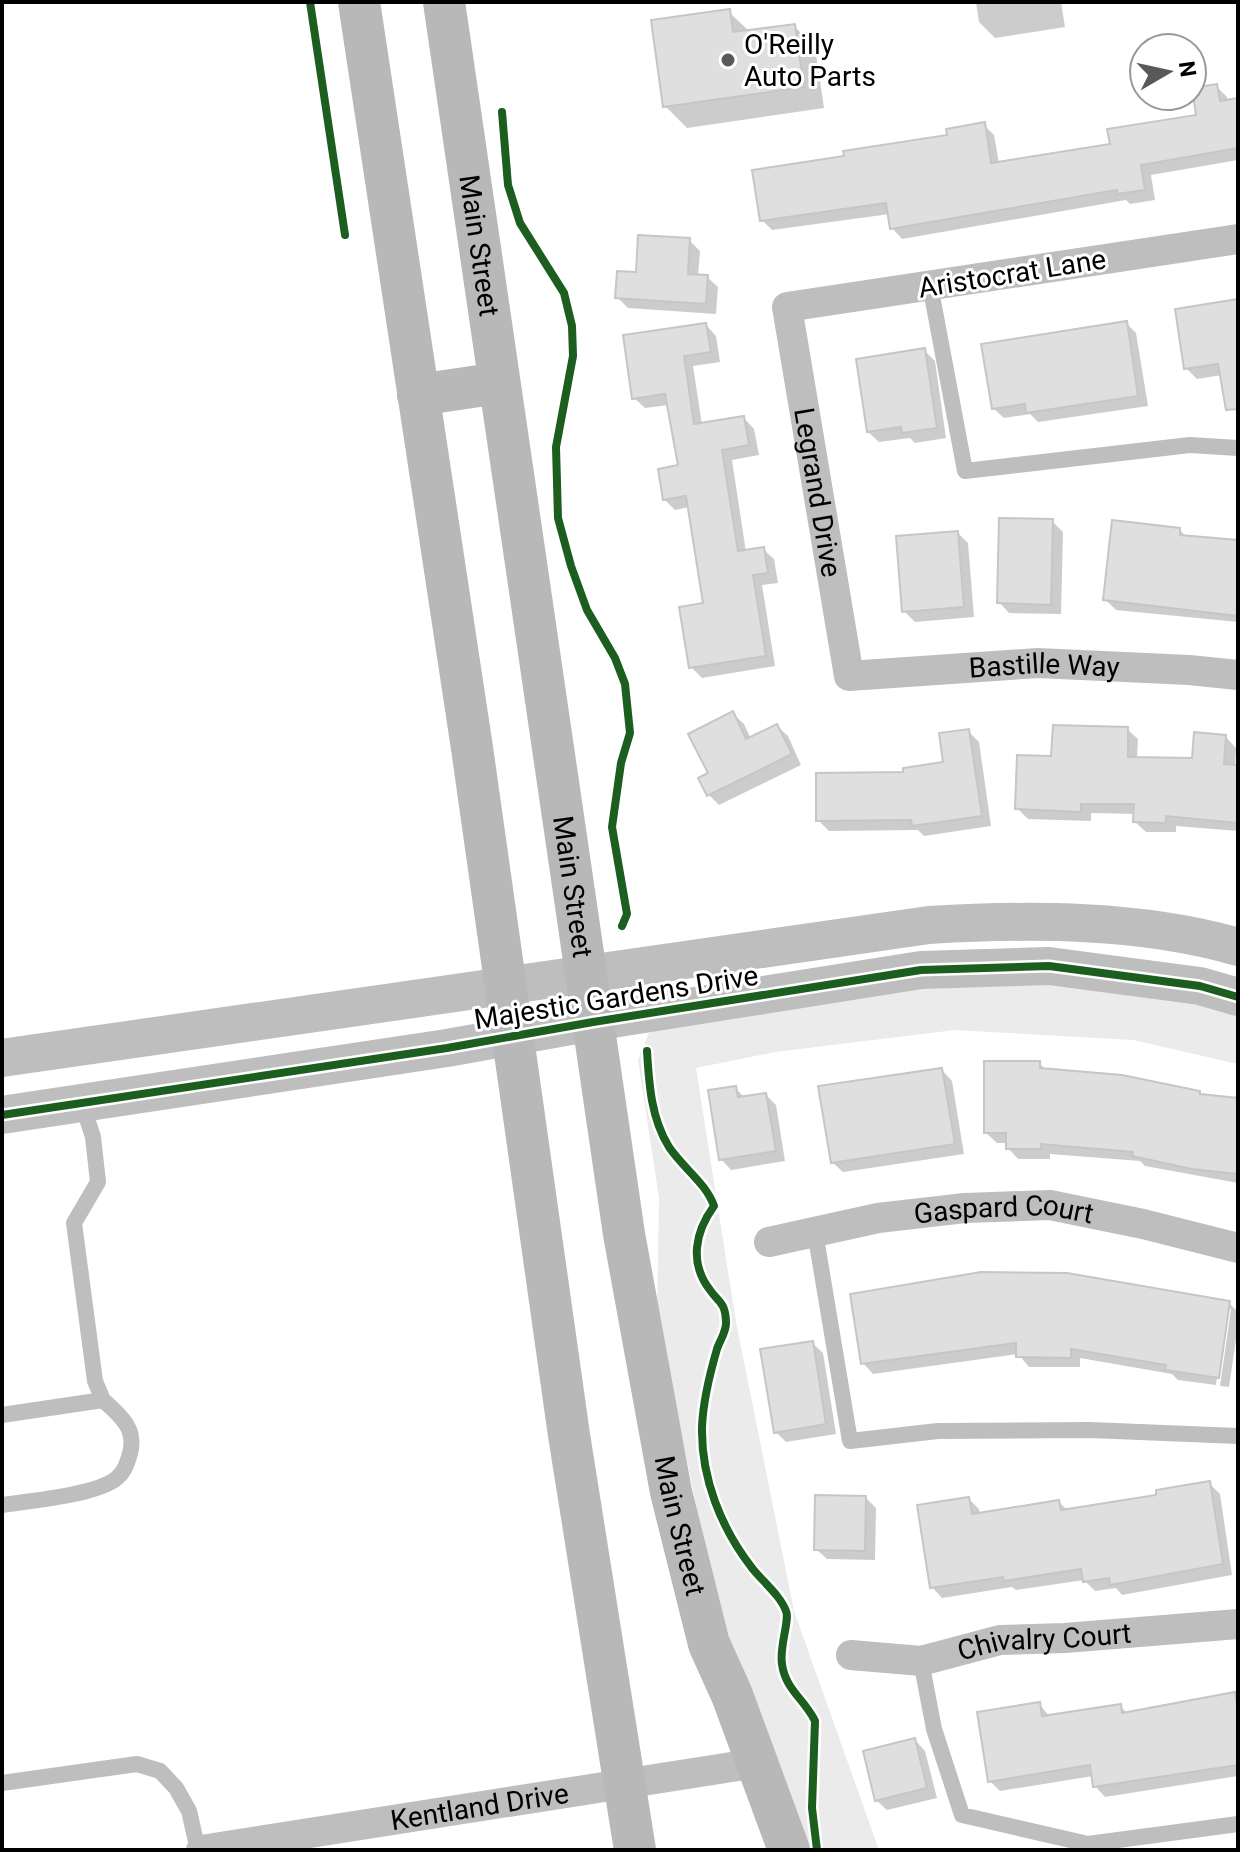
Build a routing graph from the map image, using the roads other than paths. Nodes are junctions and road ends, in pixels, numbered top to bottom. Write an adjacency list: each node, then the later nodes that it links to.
1 (359, 2): 7 (main road)
2 (444, 2): 6 (main road, Main Street)
3 (1238, 239): 4 (street, Aristocrat Lane)
4 (930, 285): 5 (street, Aristocrat Lane); 8 (lane)
5 (787, 307): 10 (street, Legrand Drive)
6 (499, 383): 7 (main road); 12 (main road, Main Street)
7 (418, 395): 13 (main road)
8 (1238, 448)
9 (1238, 675): 10 (street, Bastille Way)
10 (849, 676)
11 (1238, 947): 12 (street, Majestic Gardens Drive)
12 (586, 974): 13 (street, Majestic Gardens Drive); 15 (main road, Main Street)
13 (506, 986): 16 (main road); 17 (street, Majestic Gardens Drive)
14 (1238, 997): 15 (street, Majestic Gardens Drive)
15 (593, 1022): 16 (street, Majestic Gardens Drive); 31 (main road, Main Street)
16 (513, 1036): 19 (street, Majestic Gardens Drive); 33 (main road)
17 (73, 1048): 18 (street, Majestic Gardens Drive); 19 (street)
18 (2, 1058)
19 (82, 1103): 20 (street, Majestic Gardens Drive); 24 (lane)
20 (2, 1115)
21 (815, 1232): 22 (street, Gaspard Court); 23 (street, Gaspard Court); 26 (lane)
22 (769, 1242)
23 (1238, 1248)
24 (103, 1400): 25 (lane); 27 (lane)
25 (2, 1415)
26 (1238, 1436)
27 (2, 1505)
28 (1238, 1624): 30 (street, Chivalry Court)
29 (851, 1655): 30 (street, Chivalry Court)
30 (921, 1661): 34 (lane)
31 (757, 1763): 33 (street, Kentland Drive); 37 (main road, Main Street)
32 (2, 1783): 35 (lane)
33 (626, 1784): 35 (street, Kentland Drive); 36 (main road)
34 (1238, 1824)
35 (200, 1850)
36 (635, 1850)
37 (789, 1850)

